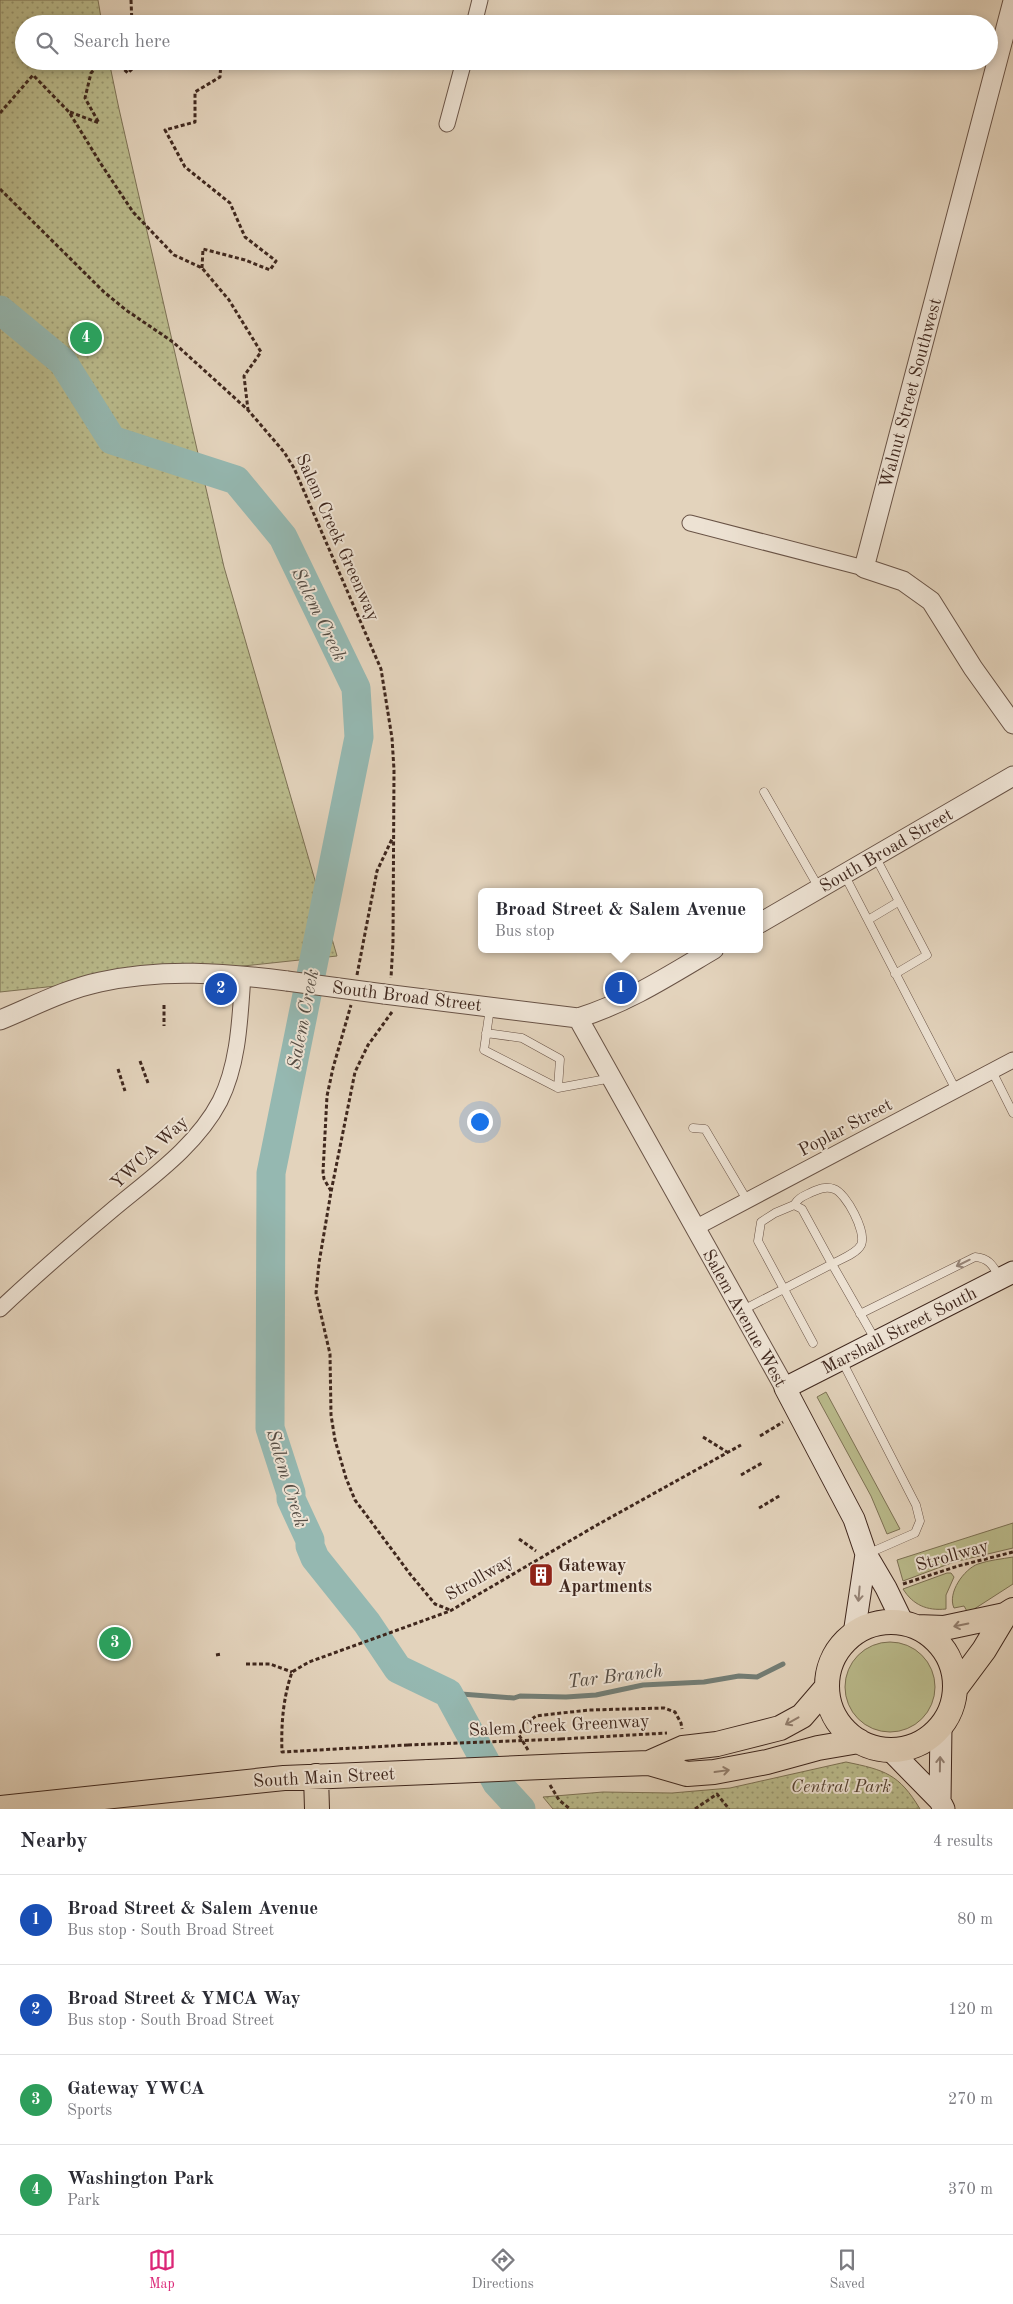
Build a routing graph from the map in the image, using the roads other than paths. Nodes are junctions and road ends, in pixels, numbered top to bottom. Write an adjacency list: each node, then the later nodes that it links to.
1 (480, 0): 3 (street)
2 (1013, 1): 4 (street, Walnut Street Southwest)
3 (476, 15)
4 (998, 58)
5 (462, 70): 7 (street)
6 (995, 70): 9 (street, Walnut Street Southwest)
7 (447, 124)
8 (690, 523): 9 (street)
9 (864, 568): 10 (street)
10 (1013, 724)
11 (1013, 776): 13 (street, South Broad Street)
12 (764, 792): 15 (lane)
13 (875, 856): 14 (street, South Broad Street); 16 (lane)
14 (844, 874): 15 (street, South Broad Street); 17 (lane)
15 (819, 888): 18 (street, South Broad Street)
16 (898, 902): 17 (lane); 20 (lane)
17 (868, 920): 20 (lane)
18 (763, 921)
19 (707, 953): 23 (street, South Broad Street)
20 (895, 974): 30 (lane)
21 (243, 975): 22 (street, South Broad Street, bridge); 24 (street, South Broad Street); 39 (street, YWCA Way)
22 (490, 1007): 23 (street, South Broad Street); 25 (lane)
23 (578, 1018): 28 (street, Salem Avenue West)
24 (0, 1020)
25 (486, 1033): 29 (lane); 29 (lane)
26 (1013, 1060): 27 (street, Poplar Street)
27 (992, 1071): 30 (street, Poplar Street); 31 (lane)
28 (612, 1078): 29 (lane); 35 (street, Salem Avenue West)
29 (558, 1088)
30 (956, 1090): 33 (street, Poplar Street)
31 (1013, 1113)
32 (693, 1128): 33 (lane)
33 (747, 1200): 35 (street, Poplar Street)
34 (794, 1205): 36 (lane); 36 (lane); 38 (lane)
35 (695, 1228): 40 (street, Salem Avenue West)
36 (832, 1264): 38 (lane); 41 (lane)
37 (1007, 1275): 41 (lane, one-way to 41); 42 (main road, Marshall Street South)
38 (783, 1289): 40 (lane); 43 (lane)
39 (0, 1309)
40 (741, 1310): 45 (street, Salem Avenue West)
41 (860, 1314): 42 (lane)
42 (876, 1342): 44 (main road, Marshall Street South)
43 (813, 1343)
44 (841, 1360): 45 (main road, Marshall Street South); 46 (lane)
45 (785, 1388): 46 (main road, Salem Avenue West)
46 (866, 1554): 48 (main road, Salem Avenue West); 49 (main road, one-way to 49)
47 (1009, 1612): 48 (main road, one-way to 48); 51 (main road)
48 (910, 1625): 49 (main road); 51 (main road)
49 (854, 1634): 50 (main road)
50 (827, 1687): 53 (main road); 55 (main road, South Main Street, one-way to 55)
51 (954, 1689): 52 (main road)
52 (941, 1726): 54 (main road); 57 (main road, one-way to 52)
53 (858, 1741): 54 (main road); 55 (main road, South Main Street, one-way to 53)
54 (890, 1750): 57 (main road)
55 (649, 1763): 56 (main road, South Main Street, bridge)
56 (316, 1776): 58 (main road, South Main Street); 59 (main road)
57 (942, 1805)
58 (0, 1808)
59 (317, 1809)

